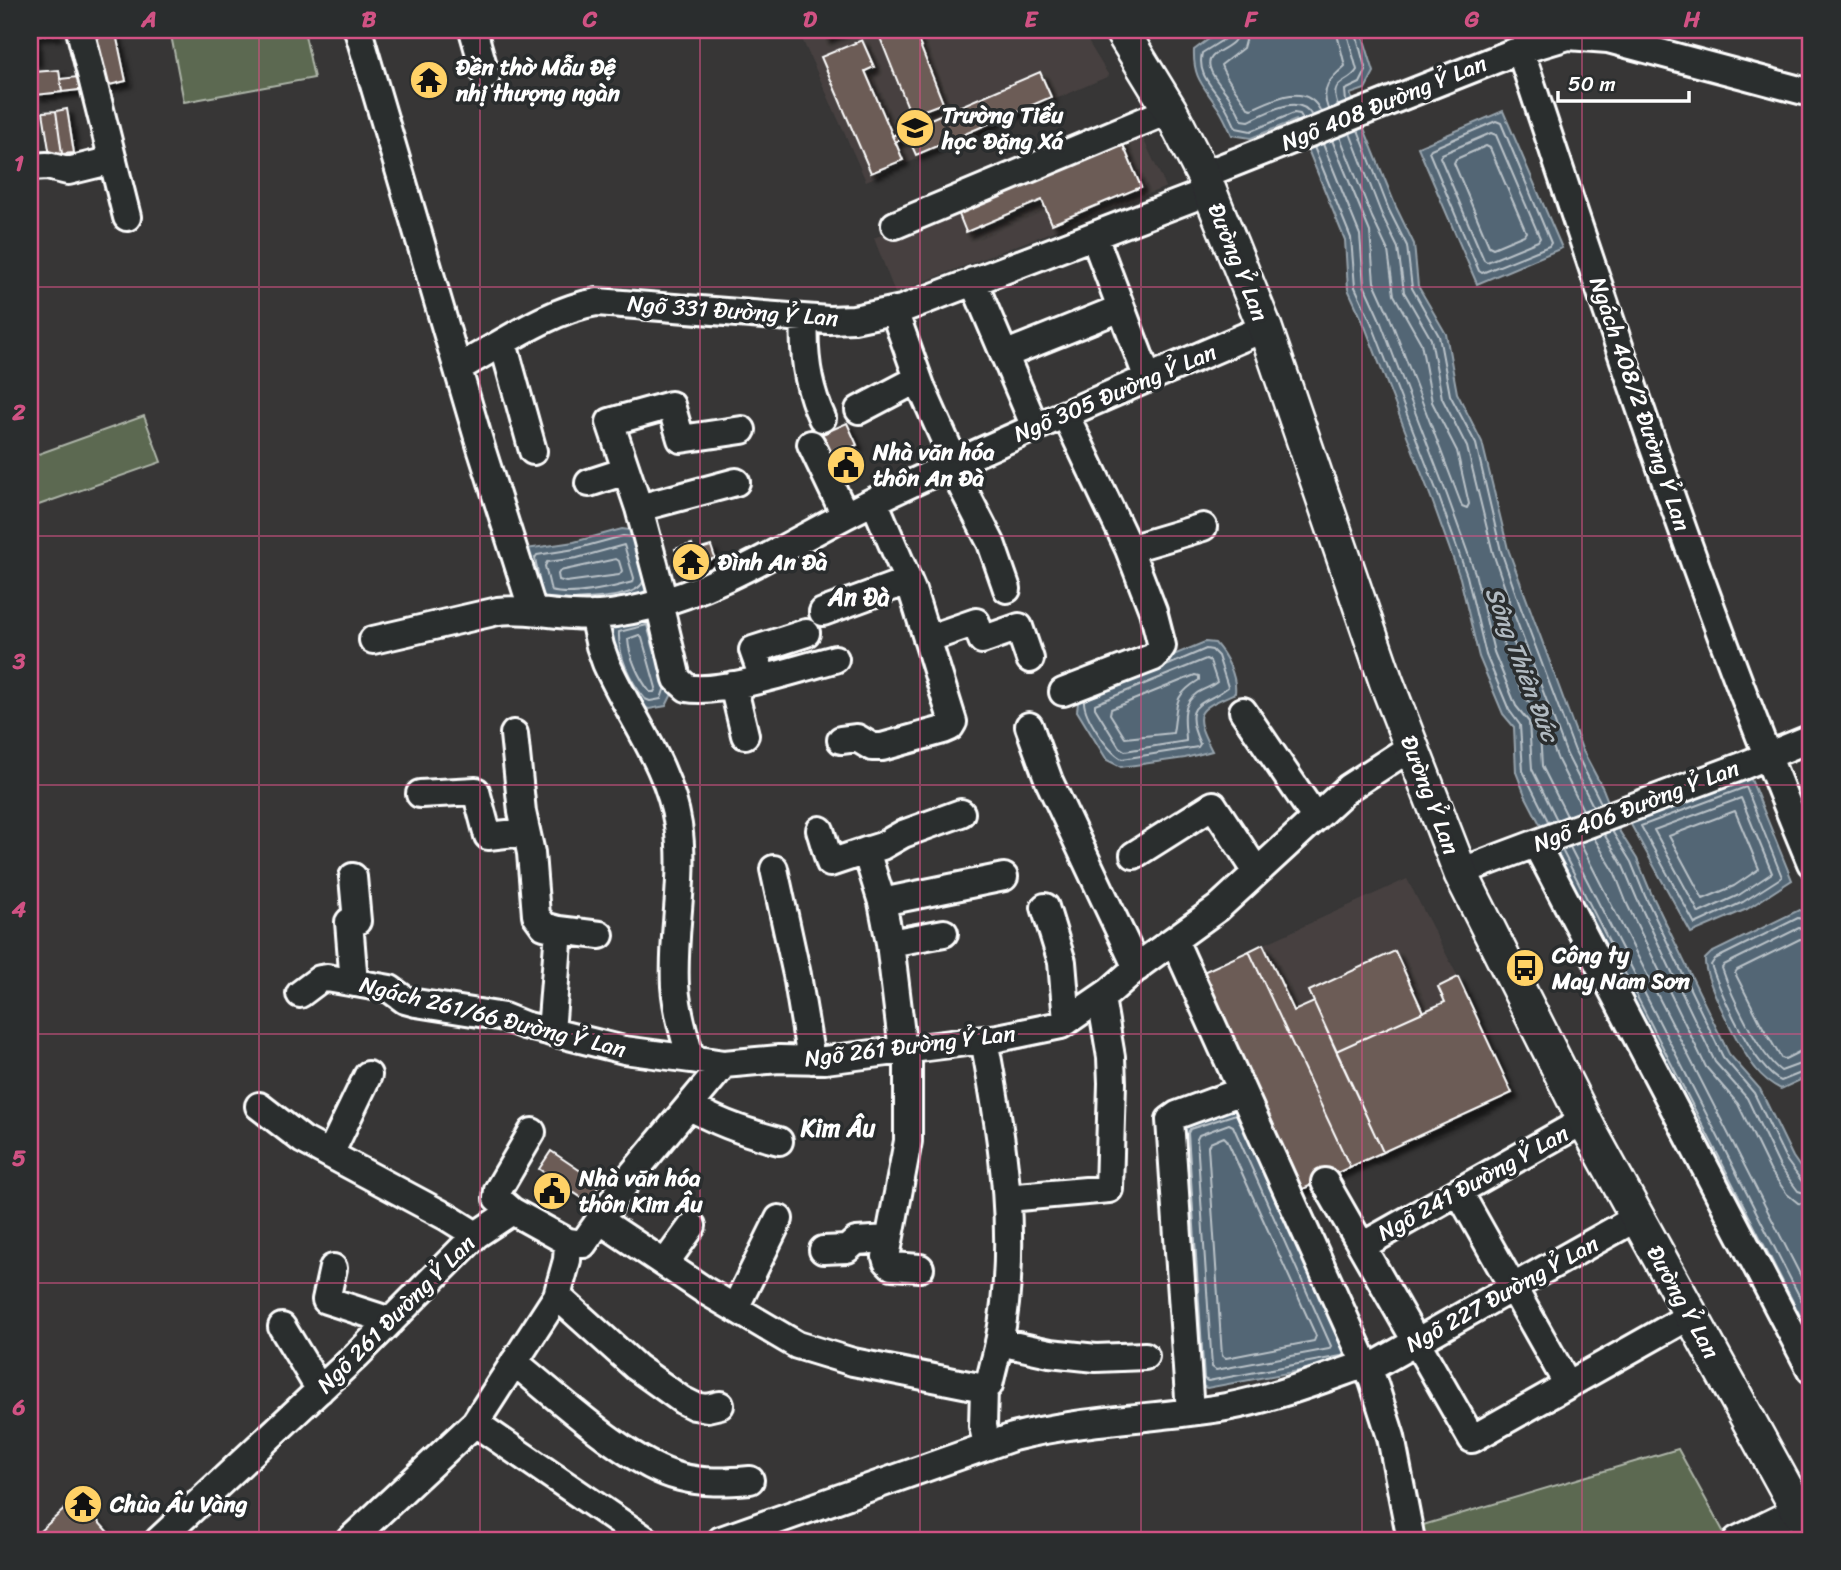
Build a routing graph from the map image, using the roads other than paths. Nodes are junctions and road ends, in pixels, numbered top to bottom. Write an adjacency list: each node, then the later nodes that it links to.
1 (80, 30): 9 (street)
2 (358, 30): 22 (street)
3 (473, 30): 6 (street)
4 (1121, 30): 8 (main road, Đường Ỷ Lan)
5 (1516, 42): 7 (street, Ngõ 408 Đường Ỷ Lan); 11 (street, Ngõ 408 Đường Ỷ Lan); 62 (street, Ngách 408/2 Đường Ỷ Lan)
6 (486, 76)
7 (1811, 93)
8 (1170, 110): 11 (main road, Đường Ỷ Lan); 13 (street)
9 (113, 160): 10 (street); 12 (street)
10 (30, 167)
11 (1207, 183): 14 (street, Ngõ 331 Đường Ỷ Lan); 19 (main road, Đường Ỷ Lan)
12 (127, 217)
13 (895, 225)
14 (1094, 236): 15 (street, Ngõ 331 Đường Ỷ Lan); 16 (street)
15 (973, 281): 17 (street, Ngõ 331 Đường Ỷ Lan); 21 (street)
16 (1121, 308): 21 (street); 24 (street)
17 (894, 311): 18 (street, Ngõ 331 Đường Ỷ Lan); 23 (street)
18 (805, 319): 20 (street, Ngõ 331 Đường Ỷ Lan); 27 (street)
19 (1265, 328): 24 (street, Ngõ 305 Đường Ỷ Lan); 61 (main road, Đường Ỷ Lan)
20 (503, 343): 22 (street, Ngõ 331 Đường Ỷ Lan); 31 (street)
21 (1004, 355): 28 (street)
22 (458, 368): 44 (street)
23 (918, 379): 25 (street); 32 (street)
24 (1148, 379): 26 (street, Ngõ 305 Đường Ỷ Lan)
25 (859, 410)
26 (1065, 414): 28 (street, Ngõ 305 Đường Ỷ Lan); 40 (street)
27 (822, 418)
28 (1035, 427): 32 (street, Ngõ 305 Đường Ỷ Lan)
29 (742, 430): 33 (street)
30 (811, 444): 38 (street)
31 (533, 451)
32 (953, 464): 36 (street, Ngõ 305 Đường Ỷ Lan); 42 (street)
33 (626, 471): 35 (street); 37 (street)
34 (736, 482): 37 (street)
35 (589, 483)
36 (874, 501): 38 (street, Ngõ 305 Đường Ỷ Lan); 41 (street)
37 (639, 508): 43 (street)
38 (845, 515): 43 (street, Ngõ 305 Đường Ỷ Lan)
39 (1203, 527): 40 (street)
40 (1129, 549): 54 (street)
41 (908, 581): 45 (street); 48 (street)
42 (1007, 589)
43 (662, 602): 46 (street, Ngõ 305 Đường Ỷ Lan); 53 (street)
44 (533, 611): 46 (street, Ngõ 305 Đường Ỷ Lan); 49 (street, Ngõ 305 Đường Ỷ Lan)
45 (823, 612)
46 (593, 615): 92 (street)
47 (806, 633): 52 (street)
48 (927, 639): 51 (street); 60 (street)
49 (373, 640)
50 (835, 659): 52 (street)
51 (1030, 659)
52 (763, 678): 53 (street)
53 (733, 685): 58 (street)
54 (1063, 692)
55 (1243, 710): 65 (street)
56 (1029, 726): 84 (street)
57 (514, 734): 67 (street)
58 (745, 735)
59 (1811, 738): 62 (street, Ngõ 406 Đường Ỷ Lan)
60 (841, 740)
61 (1411, 747): 65 (street, Ngõ 261 Đường Ỷ Lan); 74 (main road, Đường Ỷ Lan)
62 (1766, 756): 68 (street, Ngõ 406 Đường Ỷ Lan); 71 (street, Ngách 408/2 Đường Ỷ Lan)
63 (420, 794): 67 (street)
64 (961, 813): 69 (street)
65 (1315, 817): 73 (street, Ngõ 261 Đường Ỷ Lan)
66 (820, 830): 69 (street)
67 (526, 832): 79 (street)
68 (1536, 844): 74 (street, Ngõ 406 Đường Ỷ Lan); 130 (street)
69 (866, 851): 77 (street)
70 (1134, 855): 73 (street)
71 (1811, 863)
72 (774, 869): 93 (street)
73 (1256, 872): 82 (street, Ngõ 261 Đường Ỷ Lan)
74 (1460, 872): 99 (main road, Đường Ỷ Lan)
75 (353, 877): 85 (street)
76 (1004, 877): 77 (street)
77 (882, 902): 83 (street)
78 (1045, 907): 88 (street)
79 (559, 930): 81 (street); 89 (street)
80 (944, 933): 83 (street)
81 (600, 935)
82 (1174, 940): 84 (street, Ngõ 261 Đường Ỷ Lan); 96 (street)
83 (890, 943): 91 (street)
84 (1137, 968): 87 (street, Ngõ 261 Đường Ỷ Lan)
85 (354, 983): 86 (street, Ngách 261/66 Đường Ỷ Lan); 89 (street, Ngách 261/66 Đường Ỷ Lan)
86 (300, 994)
87 (1101, 998): 88 (street, Ngõ 261 Đường Ỷ Lan); 105 (street)
88 (1067, 1021): 90 (street, Ngõ 261 Đường Ỷ Lan)
89 (551, 1032): 92 (street, Ngách 261/66 Đường Ỷ Lan)
90 (985, 1040): 91 (street, Ngõ 261 Đường Ỷ Lan); 105 (street)
91 (906, 1050): 93 (street, Ngõ 261 Đường Ỷ Lan); 112 (street)
92 (691, 1059): 94 (street, Ngách 261/66 Đường Ỷ Lan)
93 (811, 1060): 94 (street, Ngõ 261 Đường Ỷ Lan)
94 (724, 1064): 98 (street)
95 (369, 1074): 102 (street)
96 (1242, 1091): 129 (street); 135 (street)
97 (259, 1107): 102 (street)
98 (689, 1107): 101 (street); 109 (street)
99 (1585, 1120): 104 (street, Ngõ 241 Đường Ỷ Lan); 107 (main road, Đường Ỷ Lan)
100 (532, 1132): 106 (street)
101 (779, 1141)
102 (330, 1154): 111 (street)
103 (1325, 1182): 114 (street)
104 (1459, 1192): 114 (street, Ngõ 241 Đường Ỷ Lan); 119 (street)
105 (1007, 1198): 125 (street)
106 (512, 1211): 111 (street, Ngõ 261 Đường Ỷ Lan); 113 (street)
107 (1636, 1218): 119 (street, Ngõ 227 Đường Ỷ Lan); 122 (main road, Đường Ỷ Lan)
108 (779, 1219): 121 (street)
109 (601, 1221): 113 (street); 116 (street)
110 (692, 1226): 116 (street)
111 (476, 1235): 123 (street, Ngõ 261 Đường Ỷ Lan)
112 (889, 1239): 115 (street); 118 (street)
113 (568, 1242): 120 (street)
114 (1362, 1246): 126 (street)
115 (823, 1250)
116 (666, 1262): 121 (street)
117 (333, 1268): 123 (street)
118 (920, 1268)
119 (1513, 1287): 126 (street, Ngõ 227 Đường Ỷ Lan); 131 (street)
120 (557, 1296): 128 (street); 134 (street)
121 (735, 1308): 132 (street)
122 (1690, 1316): 131 (street); 139 (main road, Đường Ỷ Lan)
123 (391, 1321): 133 (street, Ngõ 261 Đường Ỷ Lan)
124 (282, 1327): 133 (street)
125 (999, 1342): 127 (street); 132 (street)
126 (1416, 1342): 129 (street, Ngõ 227 Đường Ỷ Lan); 131 (street)
127 (1145, 1356)
128 (514, 1362): 136 (street); 138 (street)
129 (1367, 1367): 135 (street, Ngõ 227 Đường Ỷ Lan); 144 (street)
130 (1811, 1370)
131 (1568, 1385)
132 (984, 1388): 137 (street)
133 (320, 1390): 140 (street, Ngõ 261 Đường Ỷ Lan)
134 (720, 1405)
135 (1190, 1412): 137 (street, Ngõ 227 Đường Ỷ Lan)
136 (475, 1423): 141 (street); 142 (street)
137 (987, 1445): 143 (street, Ngõ 227 Đường Ỷ Lan)
138 (750, 1480)
139 (1805, 1520): 145 (street)
140 (159, 1540)
141 (351, 1540)
142 (646, 1540)
143 (721, 1540)
144 (1411, 1540)
145 (1737, 1540)

